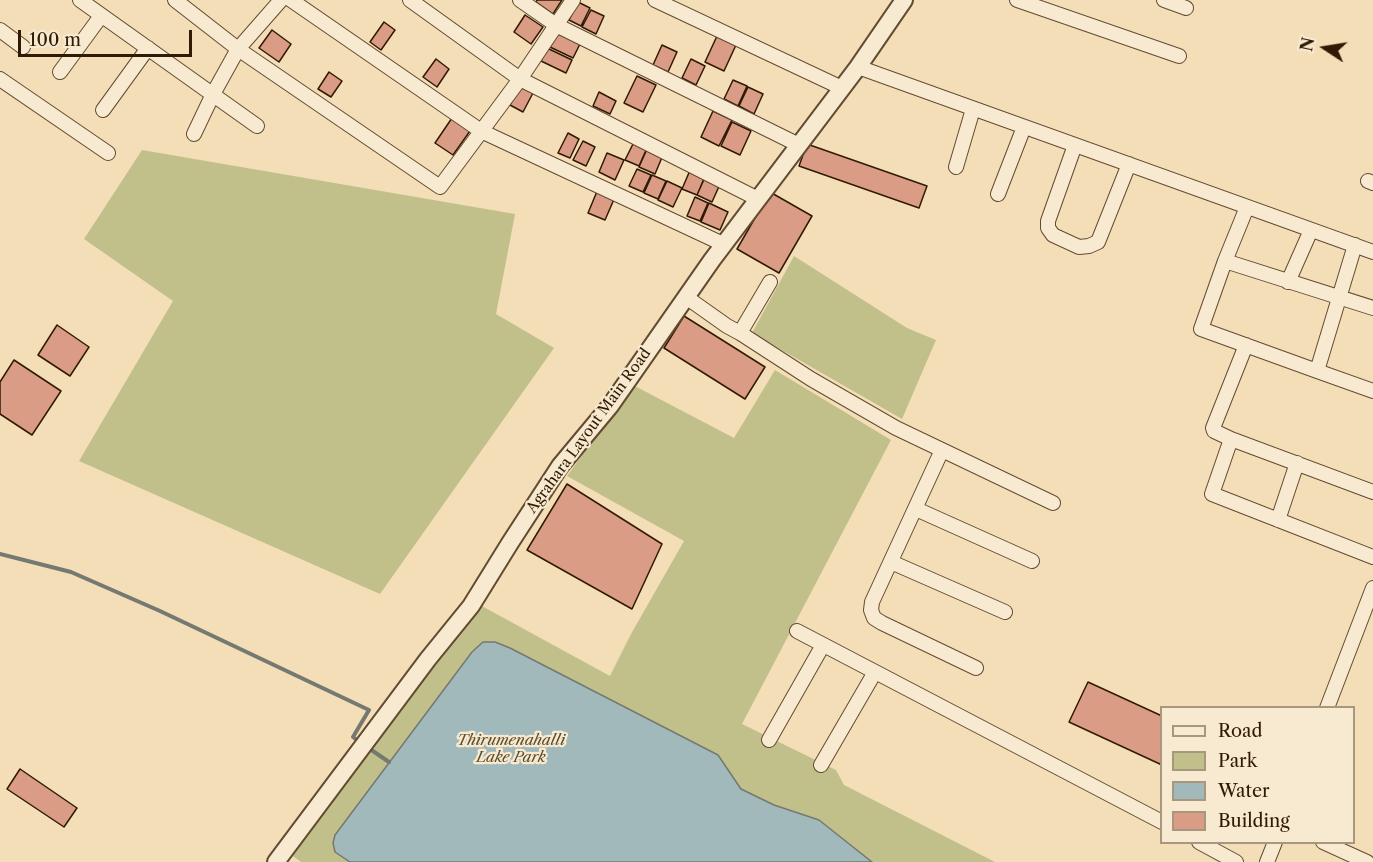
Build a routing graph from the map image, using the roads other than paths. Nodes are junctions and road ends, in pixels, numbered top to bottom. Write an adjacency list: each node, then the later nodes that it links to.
1 (80, 0): 13 (street)
2 (175, 0): 18 (street)
3 (281, 0): 18 (street)
4 (291, 0): 30 (street)
5 (410, 0): 23 (street)
6 (520, 0): 14 (street)
7 (573, 0): 14 (street)
8 (655, 0): 24 (street)
9 (904, 0): 20 (street, Agrahara Layout Main Road)
10 (1017, 0): 19 (street)
11 (1164, 0): 12 (street)
12 (1186, 8)
13 (101, 16): 17 (street); 21 (street)
14 (556, 25): 23 (street); 32 (street)
15 (0, 30): 16 (street)
16 (23, 47)
17 (148, 48): 25 (street); 27 (street)
18 (238, 49): 25 (street); 30 (street)
19 (1179, 56)
20 (858, 67): 24 (street, Agrahara Layout Main Road); 26 (street)
21 (60, 72)
22 (0, 79): 34 (street)
23 (520, 79): 30 (street); 38 (street)
24 (842, 88): 32 (street, Agrahara Layout Main Road)
25 (213, 93): 28 (street); 31 (street)
26 (973, 109): 29 (street); 36 (street)
27 (103, 110)
28 (257, 126)
29 (1024, 127): 33 (street); 37 (street)
30 (481, 131): 41 (street)
31 (194, 134)
32 (799, 145): 38 (street, Agrahara Layout Main Road)
33 (1075, 145): 35 (street); 35 (street)
34 (108, 153)
35 (1129, 165): 39 (street)
36 (956, 166)
37 (998, 194)
38 (758, 199): 41 (street, Agrahara Layout Main Road)
39 (1247, 207): 40 (street); 44 (street)
40 (1311, 230): 42 (street); 46 (street)
41 (723, 244): 47 (street, Agrahara Layout Main Road)
42 (1355, 245): 43 (street); 48 (street)
43 (1373, 252)
44 (1225, 261): 46 (street); 51 (street)
45 (770, 282): 50 (street)
46 (1288, 282): 48 (street)
47 (686, 297): 50 (street); 77 (street, Agrahara Layout Main Road)
48 (1339, 298): 49 (street); 52 (street)
49 (1373, 308)
50 (740, 333): 55 (street)
51 (1246, 345): 52 (street); 54 (street)
52 (1317, 371): 53 (street)
53 (1373, 391)
54 (1232, 439): 56 (street); 60 (street)
55 (942, 450): 58 (street); 59 (street)
56 (1297, 463): 57 (street); 60 (street)
57 (1373, 492)
58 (1053, 503)
59 (916, 509): 62 (street); 63 (street)
60 (1278, 520): 61 (street)
61 (1373, 557)
62 (1032, 561)
63 (891, 562): 65 (street); 68 (street)
64 (1373, 588): 70 (street)
65 (1005, 612)
66 (797, 632): 67 (street)
67 (823, 645): 69 (street); 71 (street)
68 (976, 668)
69 (875, 672): 72 (street); 73 (street)
70 (1328, 706)
71 (769, 740)
72 (821, 765)
73 (1160, 821)
74 (1201, 844): 78 (street)
75 (1275, 844): 79 (street)
76 (1325, 844): 80 (street)
77 (276, 862)
78 (1236, 862)
79 (1268, 862)
80 (1367, 862)

